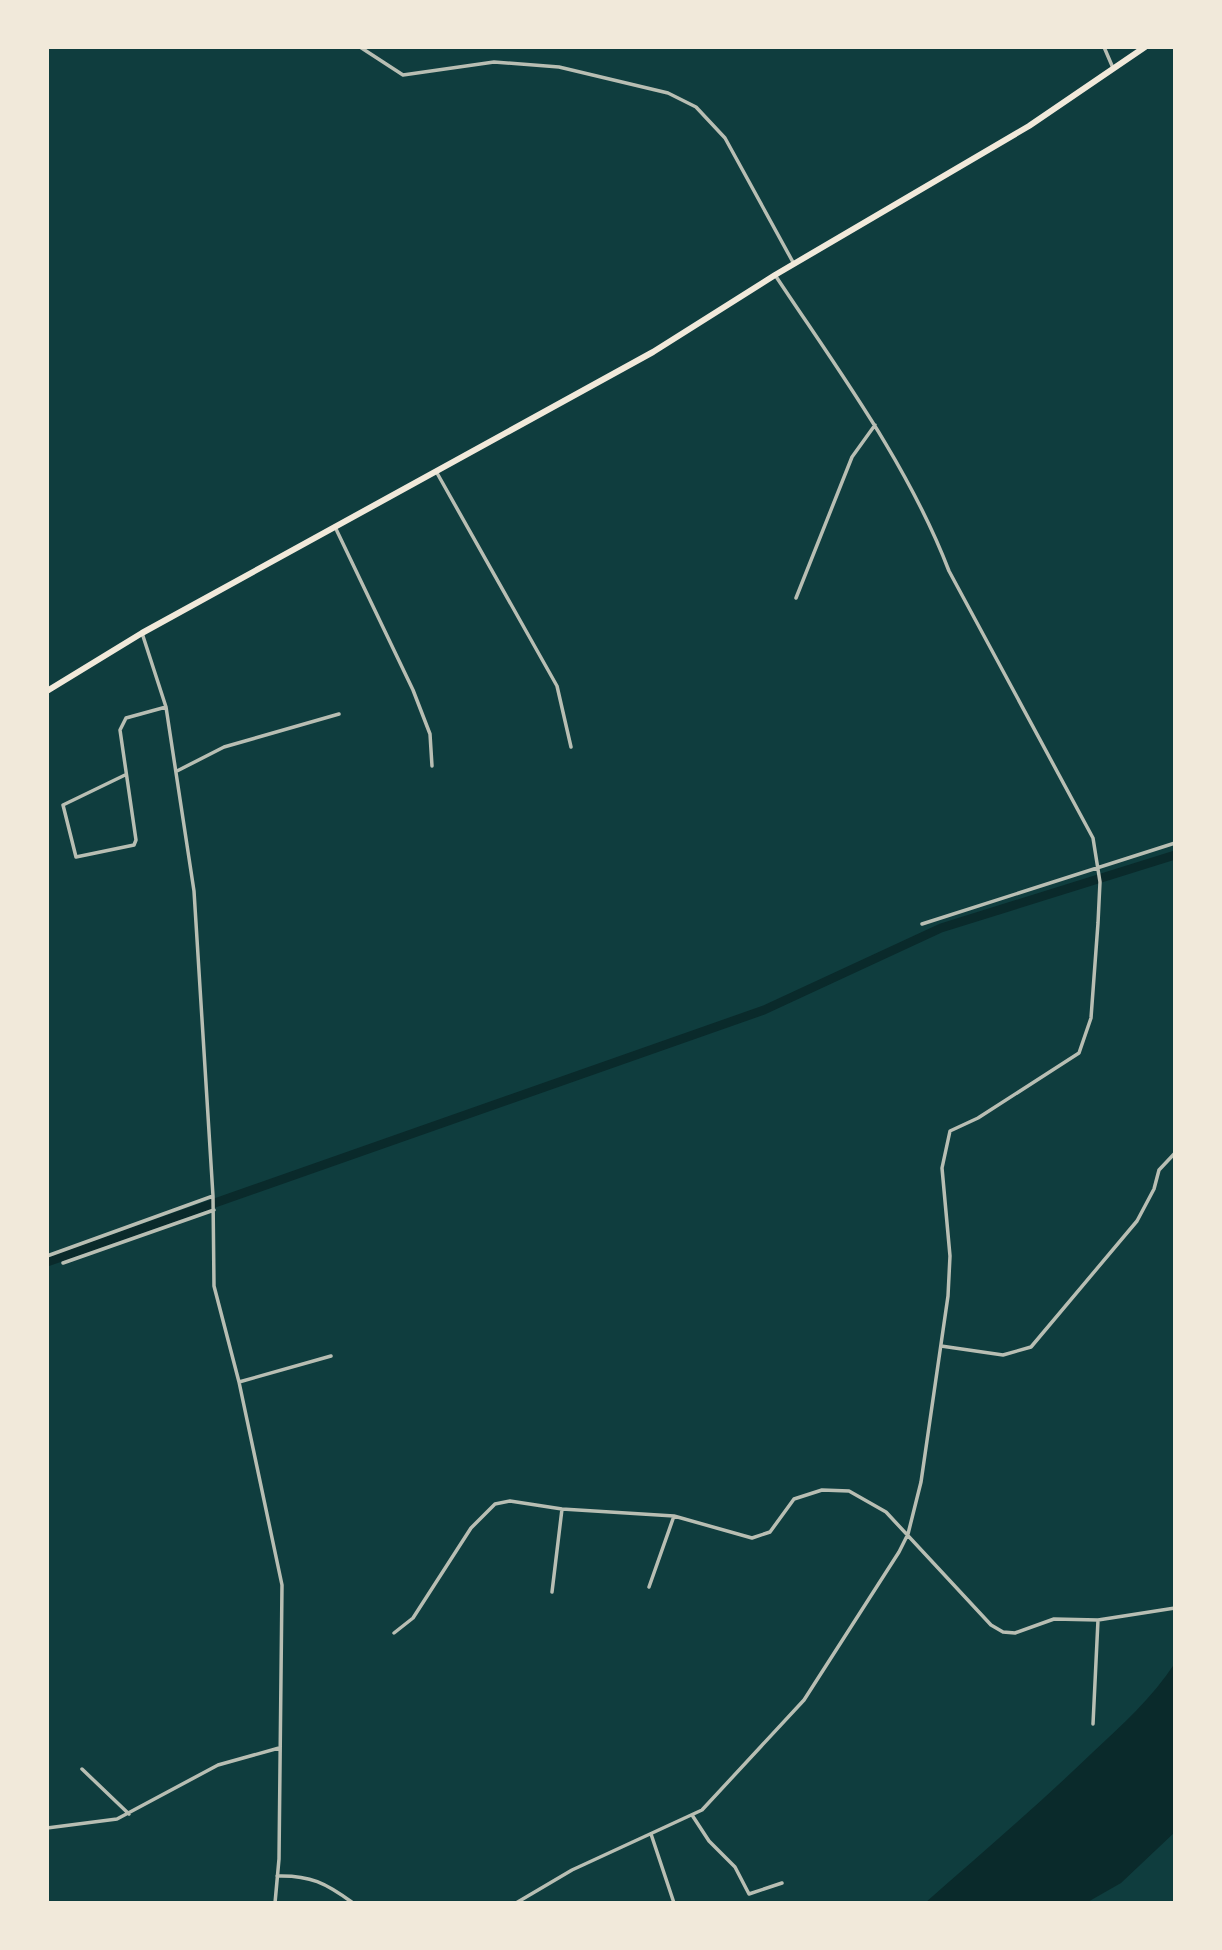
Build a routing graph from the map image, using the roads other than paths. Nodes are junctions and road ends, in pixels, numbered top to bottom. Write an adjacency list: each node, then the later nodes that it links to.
1 (360, 47): 5 (street)
2 (1104, 47): 4 (street)
3 (1145, 47): 4 (main road)
4 (1113, 68): 5 (main road)
5 (794, 264): 6 (main road)
6 (775, 275): 7 (street); 8 (main road)
7 (875, 425): 10 (street); 20 (street)
8 (437, 472): 9 (main road); 15 (street)
9 (336, 528): 11 (main road); 16 (street)
10 (796, 598)
11 (142, 633): 12 (main road); 13 (street)
12 (47, 691)
13 (166, 707): 17 (street); 18 (street)
14 (339, 714): 17 (street)
15 (571, 747)
16 (432, 766)
17 (176, 771): 23 (street)
18 (125, 775): 18 (street)
19 (1175, 843): 20 (street)
20 (1098, 869): 21 (street); 27 (street)
21 (922, 924)
22 (1175, 1153): 27 (street)
23 (214, 1198): 24 (street); 25 (street)
24 (214, 1209): 26 (street); 29 (street)
25 (47, 1256)
26 (63, 1263)
27 (942, 1346): 32 (street)
28 (331, 1356): 29 (street)
29 (239, 1382): 39 (street)
30 (562, 1509): 31 (street); 34 (street); 37 (street)
31 (674, 1516): 32 (street); 33 (street)
32 (908, 1534): 36 (street); 42 (street)
33 (649, 1587)
34 (552, 1592)
35 (1175, 1608): 36 (street)
36 (1098, 1620): 38 (street)
37 (394, 1633)
38 (1093, 1724)
39 (279, 1748): 41 (street); 45 (street)
40 (82, 1769): 41 (street)
41 (129, 1814): 43 (street)
42 (692, 1815): 44 (street); 46 (street)
43 (47, 1828)
44 (651, 1834): 49 (street); 50 (street)
45 (276, 1876): 47 (street); 48 (street)
46 (782, 1883)
47 (275, 1903)
48 (353, 1903)
49 (516, 1903)
50 (674, 1903)

